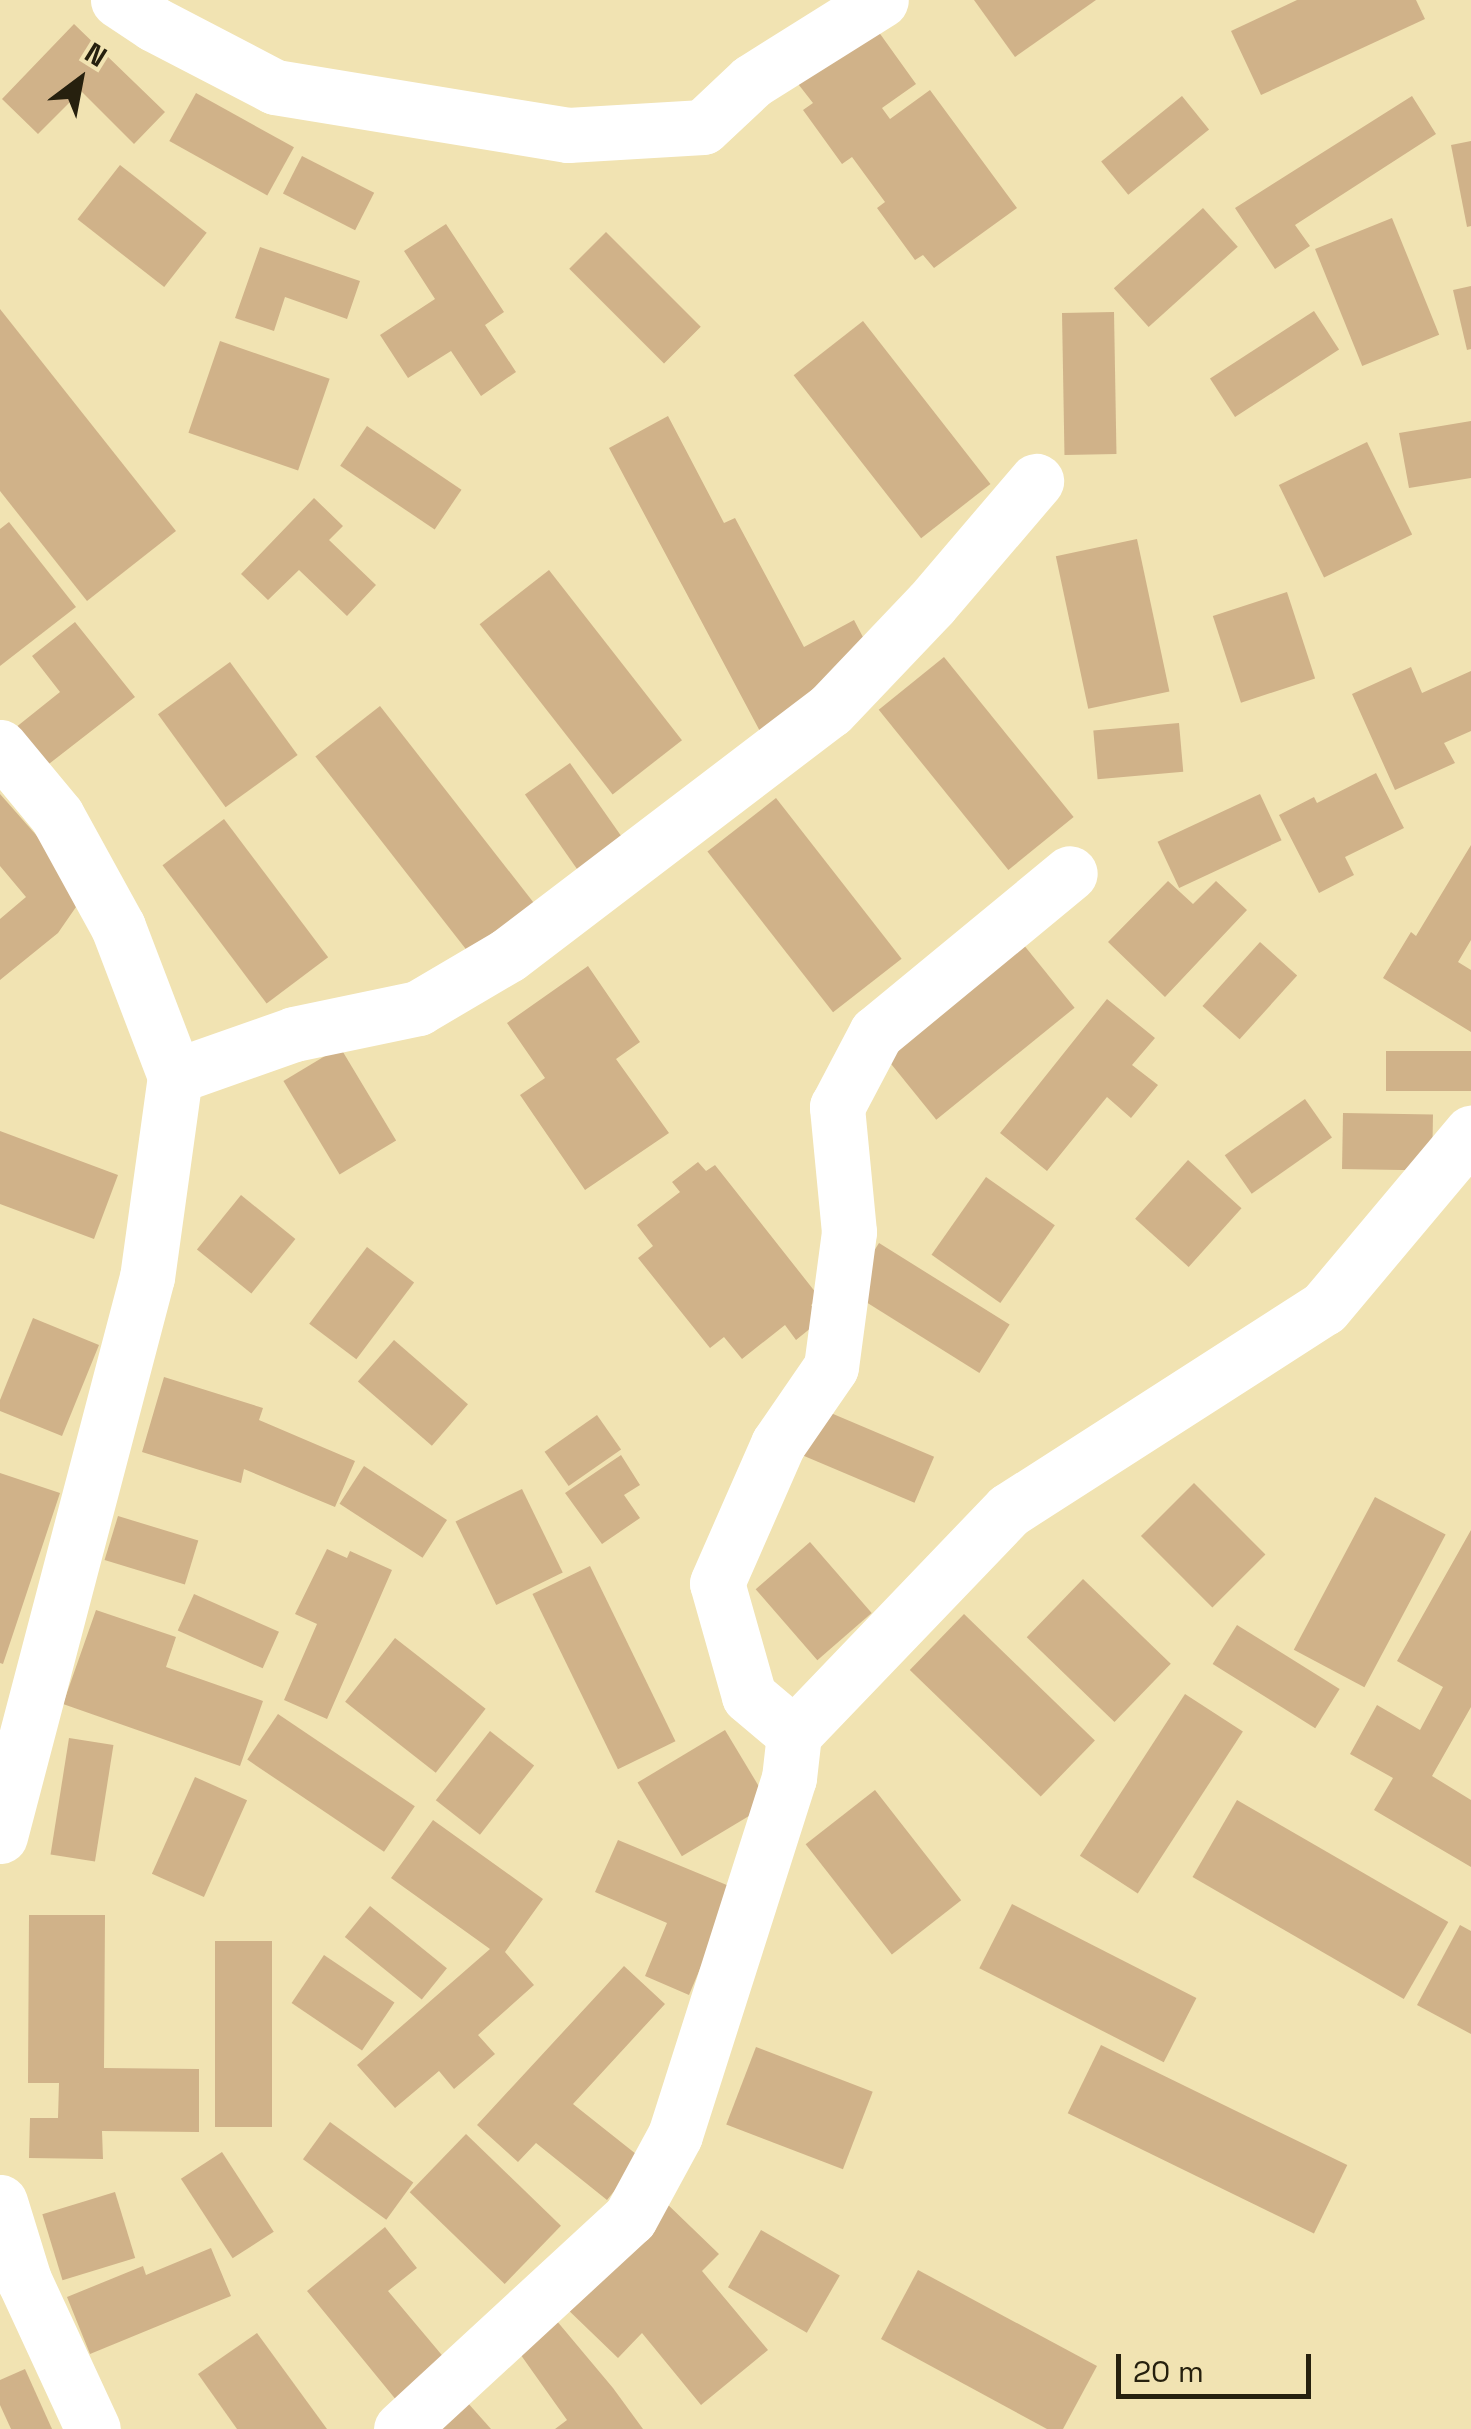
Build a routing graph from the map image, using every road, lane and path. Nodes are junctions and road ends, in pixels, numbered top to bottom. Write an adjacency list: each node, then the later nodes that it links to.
1 (118, 0): 2 (street)
2 (881, 0)
3 (1036, 482): 6 (street)
4 (0, 747): 6 (street)
5 (1070, 873): 8 (street)
6 (175, 1076): 9 (street)
7 (1471, 1133): 8 (street)
8 (794, 1734): 12 (street)
9 (0, 1836)
10 (0, 2202): 11 (street)
11 (93, 2429)
12 (401, 2429)

